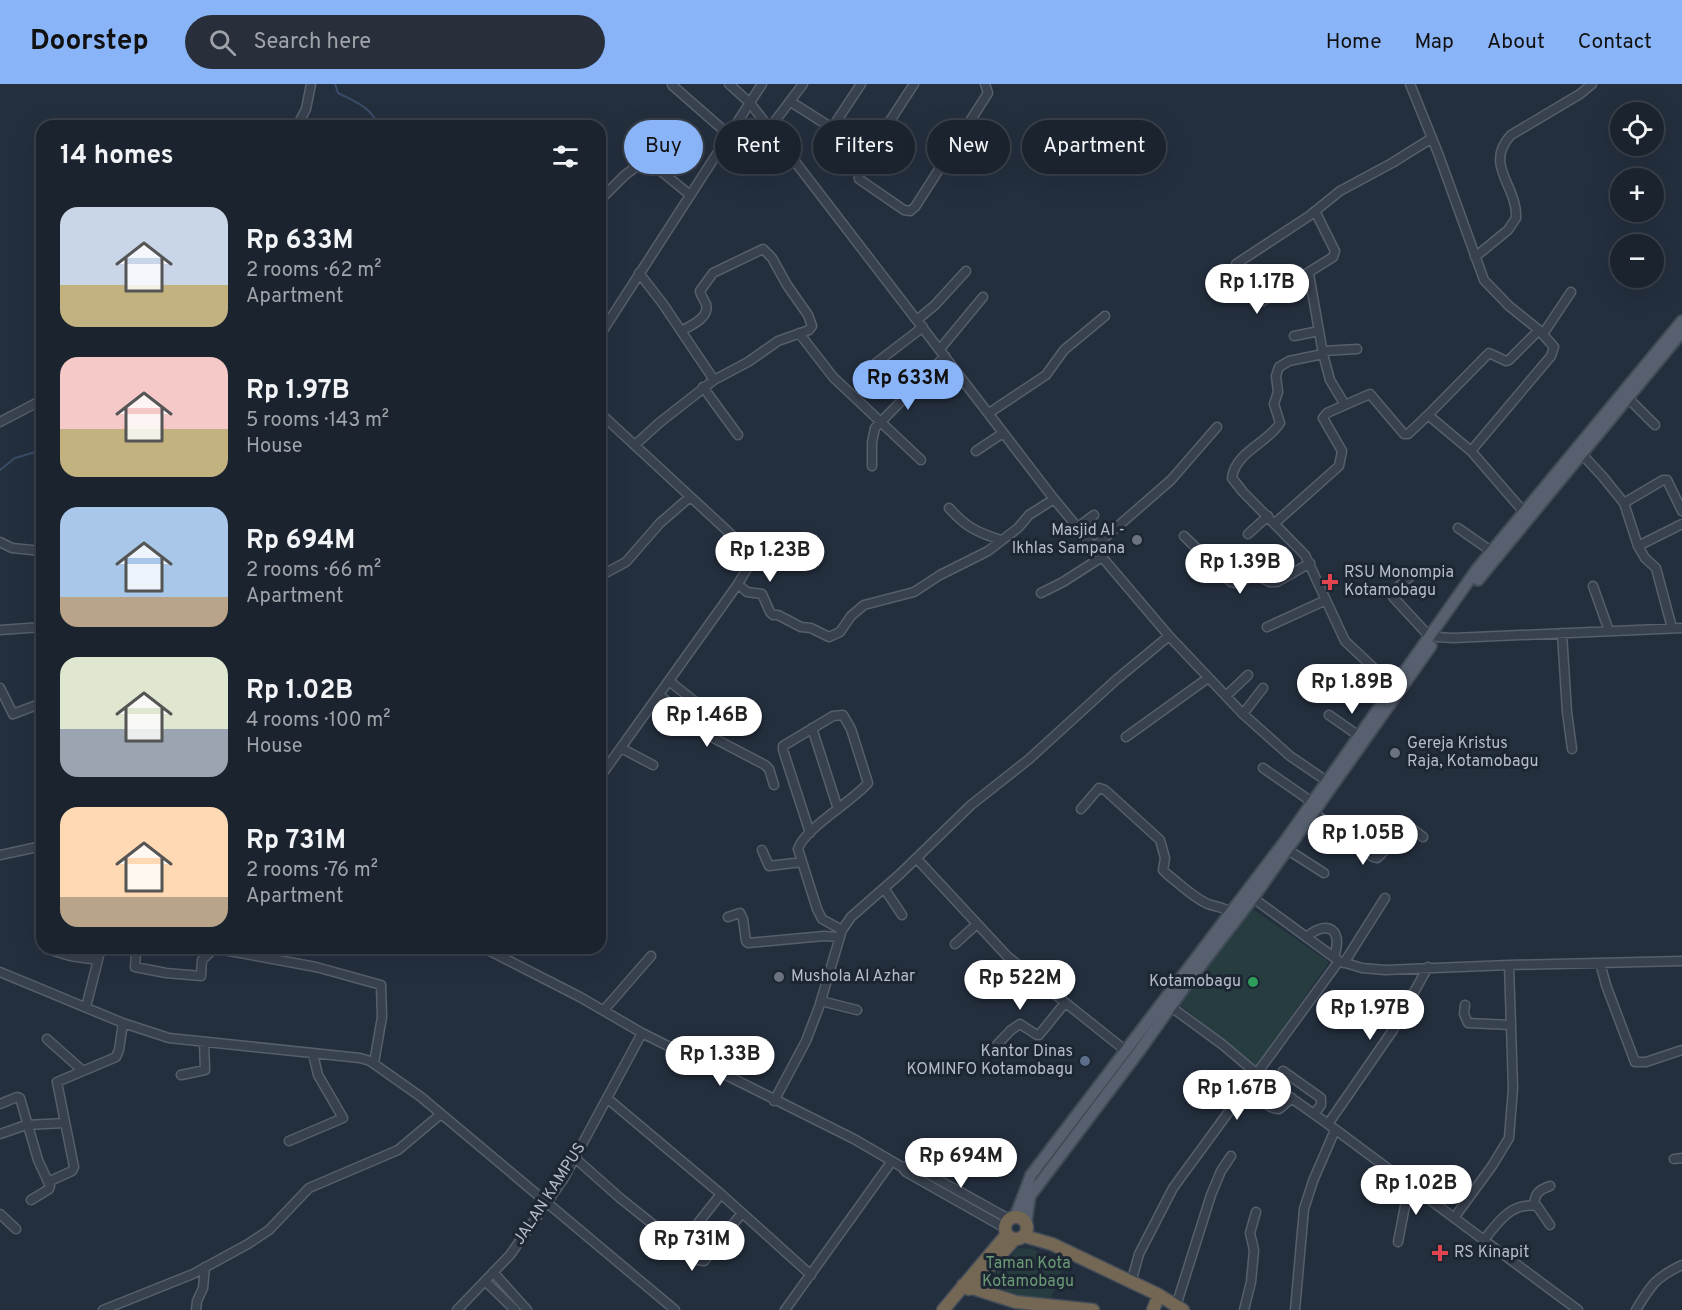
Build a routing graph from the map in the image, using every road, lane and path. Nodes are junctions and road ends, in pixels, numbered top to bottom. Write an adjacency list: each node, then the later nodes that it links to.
1 (311, 84): 13 (street)
2 (729, 84): 12 (street)
3 (762, 84): 12 (street)
4 (803, 84): 11 (street)
5 (861, 84): 18 (street)
6 (914, 84): 19 (street)
7 (985, 84): 24 (street)
8 (1410, 84): 21 (street)
9 (1592, 84): 28 (street)
10 (672, 85): 20 (street)
11 (791, 102): 16 (street); 17 (street)
12 (750, 103): 14 (street); 15 (street)
13 (300, 120)
14 (739, 120)
15 (762, 120)
16 (776, 120)
17 (819, 120)
18 (837, 120)
19 (891, 120)
20 (715, 123)
21 (1432, 138): 27 (street); 28 (street)
22 (715, 157): 26 (street)
23 (801, 170): 36 (street)
24 (858, 174)
25 (606, 194): 26 (street)
26 (690, 195): 30 (street)
27 (1316, 211): 31 (street); 31 (street)
28 (1474, 257): 40 (street)
29 (966, 271): 36 (street)
30 (639, 273): 37 (street); 38 (street)
31 (1308, 274): 39 (street)
32 (1571, 292): 40 (street)
33 (983, 297): 46 (street)
34 (1105, 316): 53 (street)
35 (1682, 321): 65 (main road)
36 (920, 324): 46 (street); 47 (street)
37 (606, 325)
38 (681, 331): 42 (street); 48 (street)
39 (1319, 331): 43 (street); 45 (street)
40 (1541, 332): 54 (street); 64 (street)
41 (1682, 332): 50 (main road)
42 (799, 333): 48 (street); 56 (street)
43 (1294, 336)
44 (1357, 349): 45 (street)
45 (1323, 352): 52 (street); 75 (street)
46 (942, 353): 53 (street); 56 (street)
47 (876, 363)
48 (714, 380): 49 (street)
49 (703, 387): 61 (street); 62 (street)
50 (1628, 398): 58 (street); 65 (main road)
51 (36, 403): 57 (street)
52 (1345, 405): 54 (street); 76 (street)
53 (988, 413): 60 (street)
54 (1428, 415): 64 (street)
55 (606, 418): 62 (street)
56 (881, 420): 66 (street); 67 (street)
57 (0, 422)
58 (1655, 424)
59 (1217, 427): 85 (street)
60 (1003, 433): 63 (street); 69 (street)
61 (738, 435)
62 (635, 445): 68 (street)
63 (976, 451)
64 (1471, 451): 73 (street)
65 (1579, 452): 70 (street); 73 (main road)
66 (921, 460)
67 (872, 466)
68 (690, 497): 90 (street); 92 (street)
69 (1054, 499): 78 (street); 82 (street)
70 (1624, 503): 72 (street); 84 (street)
71 (949, 508): 82 (street)
72 (1682, 511)
73 (1526, 513): 87 (main road); 104 (main road)
74 (1094, 515): 78 (street)
75 (1268, 516): 76 (street); 80 (street)
76 (1275, 523): 89 (street)
77 (1682, 524): 84 (street)
78 (1078, 527): 85 (street)
79 (1458, 528): 87 (street)
80 (1248, 534)
81 (1184, 536): 89 (street)
82 (1001, 540): 92 (street)
83 (0, 542): 86 (street)
84 (1638, 546): 98 (street)
85 (1094, 547): 88 (street)
86 (36, 550)
87 (1491, 551): 104 (main road)
88 (1102, 557): 94 (street); 103 (street)
89 (1310, 563): 95 (street)
90 (606, 573)
91 (1411, 576): 104 (street)
92 (738, 584): 107 (street)
93 (1593, 586): 101 (street)
94 (1041, 593)
95 (1326, 600): 97 (street); 108 (street)
96 (36, 627): 100 (street)
97 (1267, 627)
98 (1672, 628): 99 (street); 101 (street)
99 (1682, 628)
100 (0, 630)
101 (1609, 631): 102 (street)
102 (1562, 633): 104 (street); 121 (street)
103 (1169, 636): 106 (street); 136 (street)
104 (1433, 636): 108 (main road); 125 (main road)
105 (1248, 675): 112 (street)
106 (1208, 678): 112 (street); 119 (street)
107 (669, 681): 111 (street); 115 (street)
108 (1393, 686): 118 (main road)
109 (0, 688): 113 (street)
110 (1263, 688): 114 (street)
111 (659, 695): 115 (street); 120 (street)
112 (1226, 696): 114 (street)
113 (36, 705)
114 (1243, 714): 125 (street)
115 (687, 716): 126 (street)
116 (1329, 716): 118 (street)
117 (812, 728): 128 (street); 128 (street); 130 (street)
118 (1359, 736): 125 (main road)
119 (1126, 737)
120 (621, 748): 122 (street); 124 (street)
121 (1572, 749)
122 (653, 765)
123 (1263, 768): 127 (street)
124 (606, 769)
125 (1330, 784): 127 (main road)
126 (774, 785)
127 (1313, 808): 131 (street); 134 (main road); 140 (main road)
128 (838, 809): 130 (street)
129 (1081, 809): 142 (street)
130 (810, 833): 137 (street)
131 (1423, 837)
132 (36, 847): 135 (street)
133 (762, 850): 137 (street)
134 (1288, 850): 138 (street); 140 (main road)
135 (0, 855)
136 (917, 859): 139 (street); 145 (street)
137 (802, 862): 146 (street)
138 (1324, 873)
139 (884, 888): 143 (street); 146 (street)
140 (1250, 896): 142 (main road); 147 (street); 165 (main road)
141 (1384, 898): 157 (street)
142 (1231, 912): 165 (main road)
143 (902, 915)
144 (728, 917): 146 (street)
145 (977, 924): 148 (street); 164 (street)
146 (841, 933): 163 (street)
147 (1306, 937): 157 (street); 157 (street)
148 (955, 944)
149 (63, 954): 156 (street)
150 (100, 954): 156 (street)
151 (136, 954): 152 (street)
152 (209, 954)
153 (245, 954): 179 (street)
154 (505, 954): 168 (street)
155 (651, 956): 168 (street)
156 (98, 960): 167 (street)
157 (1339, 960): 161 (street); 182 (street)
158 (1682, 961): 159 (street)
159 (1600, 963): 160 (street); 176 (street)
160 (1509, 964): 161 (street); 171 (street)
161 (1428, 967): 193 (street)
162 (0, 972): 167 (street)
163 (821, 1001): 169 (street); 187 (street)
164 (1065, 1003): 175 (street); 177 (street)
165 (1167, 1004): 177 (main road); 182 (street); 211 (main road)
166 (1466, 1005): 171 (street)
167 (86, 1007): 170 (street)
168 (604, 1010): 172 (street)
169 (857, 1010)
170 (123, 1023): 174 (street); 180 (street)
171 (1511, 1025): 209 (street)
172 (642, 1033): 186 (street, JALAN KAMPUS); 187 (street)
173 (47, 1040): 180 (street)
174 (204, 1042): 178 (street); 183 (street)
175 (993, 1048)
176 (1682, 1050)
177 (1126, 1051): 211 (main road)
178 (313, 1054): 179 (street); 195 (street)
179 (374, 1063): 189 (street)
180 (83, 1071): 191 (street)
181 (1282, 1071): 190 (street)
182 (1256, 1073): 184 (street); 221 (street)
183 (181, 1075)
184 (1266, 1080): 185 (street); 185 (street)
185 (1292, 1098): 190 (street)
186 (608, 1099): 197 (street, JALAN KAMPUS); 202 (street)
187 (774, 1101): 198 (street)
188 (0, 1104): 192 (street)
189 (441, 1114): 204 (street); 217 (street)
190 (1314, 1114): 193 (street)
191 (65, 1123): 192 (street); 199 (street)
192 (26, 1125): 194 (street); 199 (street)
193 (1332, 1127): 200 (street); 239 (street)
194 (0, 1134)
195 (289, 1141)
196 (1230, 1156): 225 (street)
197 (575, 1158): 204 (street, JALAN KAMPUS); 215 (street)
198 (892, 1161): 211 (street); 219 (street)
199 (48, 1182): 203 (street)
200 (1409, 1185): 209 (street); 214 (street)
201 (1550, 1186): 205 (street)
202 (721, 1194): 207 (street); 215 (street)
203 (31, 1200)
204 (548, 1202): 218 (street, JALAN KAMPUS); 232 (street)
205 (1534, 1205): 210 (street); 213 (street)
206 (1256, 1212): 238 (street)
207 (742, 1213): 215 (street); 219 (street)
208 (0, 1214): 212 (street)
209 (1454, 1218): 213 (street)
210 (1550, 1225)
211 (1014, 1228): 221 (highway); 222 (highway)
212 (16, 1229)
213 (1484, 1240): 240 (street)
214 (1398, 1242)
215 (680, 1246)
216 (1682, 1266): 241 (street)
217 (205, 1267): 227 (street); 228 (street)
218 (493, 1272): 220 (street, JALAN KAMPUS); 231 (street)
219 (811, 1275): 233 (street)
220 (485, 1281): 229 (street, JALAN KAMPUS); 230 (street)
221 (1131, 1283): 223 (highway)
222 (966, 1286): 224 (highway); 234 (highway); 235 (highway)
223 (1159, 1295): 225 (highway); 237 (highway)
224 (1016, 1306): 226 (highway)
225 (1179, 1308)
226 (1079, 1309): 236 (highway)
227 (103, 1310)
228 (196, 1310)
229 (457, 1310)
230 (514, 1310)
231 (527, 1310)
232 (675, 1310)
233 (785, 1310)
234 (943, 1310)
235 (953, 1310)
236 (1094, 1310)
237 (1153, 1310)
238 (1244, 1310)
239 (1295, 1310)
240 (1578, 1310)
241 (1636, 1310)

